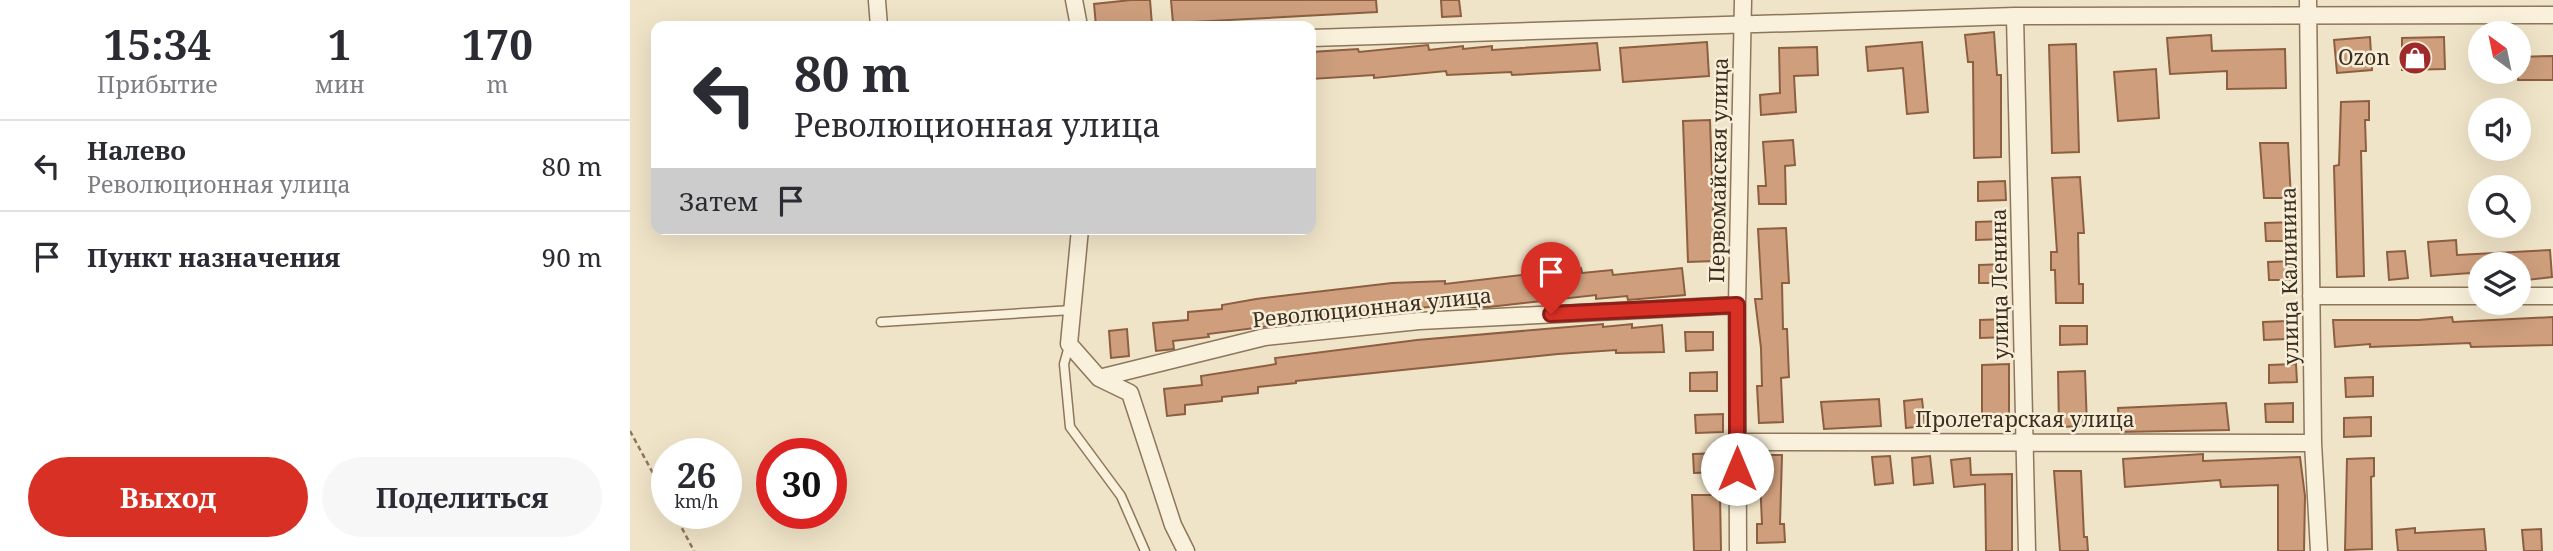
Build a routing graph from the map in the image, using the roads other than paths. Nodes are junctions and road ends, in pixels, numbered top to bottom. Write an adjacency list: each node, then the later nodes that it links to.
1 (1074, 0): 9 (street)
2 (1743, 0): 10 (street, Первомайская улица)
3 (2308, 0): 7 (street, улица Калинина)
4 (877, 1): 8 (street)
5 (2553, 15): 7 (street)
6 (2015, 16): 7 (street); 10 (street); 22 (street, улица Ленина)
7 (2309, 18): 13 (street, улица Калинина)
8 (879, 21)
9 (1078, 21)
10 (1744, 23): 11 (street); 17 (street, Первомайская улица)
11 (1316, 38)
12 (1079, 235): 18 (street)
13 (2311, 296): 14 (street); 24 (street, улица Калинина)
14 (2468, 296)
15 (2531, 296): 16 (street)
16 (2553, 296)
17 (1737, 305): 21 (street, Революционная улица); 23 (street, Первомайская улица)
18 (1072, 310): 19 (lane); 20 (street)
19 (881, 322)
20 (1069, 344): 21 (street); 25 (lane)
21 (1099, 378): 26 (street)
22 (2024, 440): 23 (street, Пролетарская улица); 24 (street, Пролетарская улица); 28 (street, улица Ленина)
23 (1737, 442): 27 (street, Первомайская улица)
24 (2313, 443): 29 (street, улица Калинина)
25 (1145, 551)
26 (1186, 551)
27 (1738, 551)
28 (2027, 551)
29 (2319, 551)

